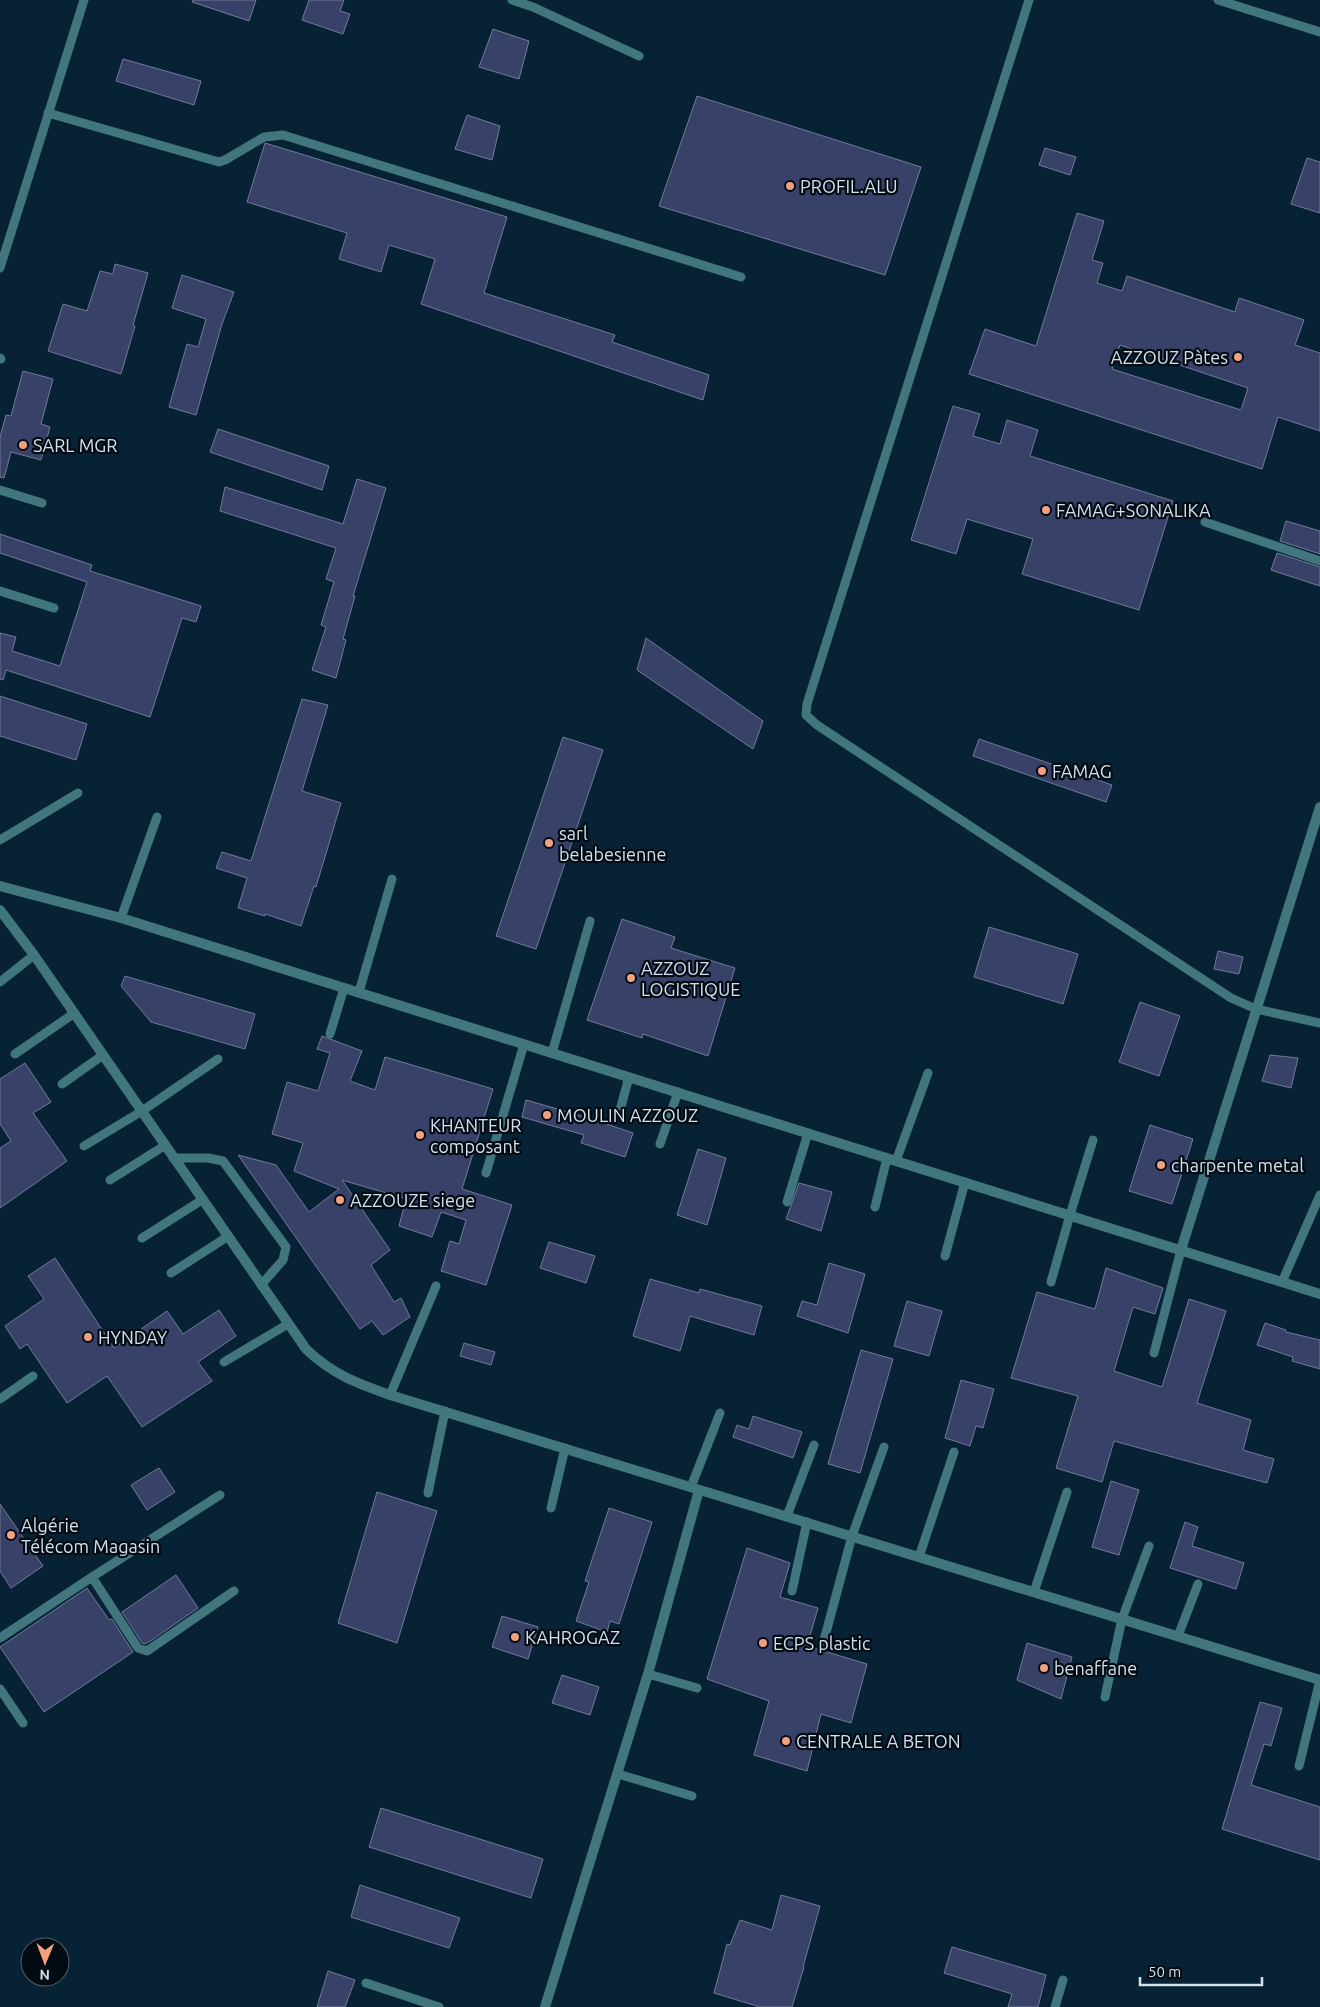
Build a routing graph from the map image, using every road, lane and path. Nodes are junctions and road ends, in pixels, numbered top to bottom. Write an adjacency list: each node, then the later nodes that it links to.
1 (84, 0): 7 (lane)
2 (512, 0): 6 (lane)
3 (1029, 0): 29 (lane)
4 (1218, 0): 5 (lane)
5 (1320, 32)
6 (639, 56)
7 (48, 113): 8 (lane); 9 (lane)
8 (0, 268)
9 (741, 277)
10 (0, 490): 11 (lane)
11 (42, 503)
12 (1205, 522): 13 (lane)
13 (1320, 561)
14 (0, 591): 15 (lane)
15 (54, 608)
16 (78, 793): 19 (lane)
17 (1320, 807): 29 (street)
18 (157, 816): 23 (lane)
19 (0, 840)
20 (392, 879): 28 (lane)
21 (0, 886): 23 (street)
22 (0, 910): 25 (street)
23 (121, 918): 27 (street)
24 (590, 921): 34 (lane)
25 (34, 955): 26 (lane); 30 (street)
26 (0, 982)
27 (344, 988): 28 (street); 32 (lane)
28 (359, 992): 33 (street)
29 (1256, 1009): 31 (lane); 61 (street)
30 (73, 1014): 35 (lane); 36 (street)
31 (1320, 1023)
32 (330, 1034)
33 (524, 1044): 34 (street); 51 (lane)
34 (552, 1053): 39 (street)
35 (15, 1054)
36 (103, 1056): 40 (lane); 42 (street)
37 (218, 1059): 42 (lane)
38 (928, 1073): 50 (lane)
39 (629, 1077): 41 (street); 43 (lane)
40 (62, 1084)
41 (678, 1092): 44 (street); 46 (lane)
42 (142, 1111): 47 (lane); 48 (street)
43 (619, 1114)
44 (808, 1133): 50 (street); 56 (lane)
45 (1093, 1140): 58 (lane)
46 (660, 1144)
47 (84, 1146)
48 (164, 1146): 49 (street); 52 (lane)
49 (172, 1158): 55 (street); 66 (lane)
50 (892, 1159): 53 (street); 57 (lane)
51 (486, 1173)
52 (110, 1180)
53 (965, 1182): 58 (street); 62 (lane)
54 (1320, 1195): 65 (lane)
55 (202, 1200): 59 (street); 60 (lane)
56 (787, 1202)
57 (875, 1207)
58 (1070, 1215): 61 (street); 64 (lane)
59 (227, 1237): 63 (lane); 66 (street)
60 (142, 1238)
61 (1181, 1250): 65 (street); 70 (lane)
62 (945, 1256)
63 (171, 1273)
64 (1051, 1282)
65 (1282, 1282): 68 (street)
66 (261, 1285): 69 (street)
67 (436, 1286): 73 (lane)
68 (1320, 1294)
69 (288, 1324): 71 (lane); 73 (street)
70 (1154, 1353)
71 (224, 1362)
72 (33, 1376): 74 (lane)
73 (390, 1395): 75 (street)
74 (0, 1399)
75 (445, 1412): 79 (street); 83 (lane)
76 (720, 1413): 81 (lane)
77 (814, 1445): 86 (lane)
78 (884, 1447): 88 (lane)
79 (565, 1448): 81 (street); 85 (lane)
80 (954, 1452): 90 (lane)
81 (695, 1489): 86 (street); 100 (street)
82 (1067, 1492): 95 (lane)
83 (428, 1493)
84 (220, 1495): 91 (lane)
85 (551, 1508)
86 (787, 1516): 87 (street)
87 (807, 1522): 88 (street); 94 (lane)
88 (852, 1536): 90 (street); 99 (lane)
89 (1148, 1546): 96 (lane)
90 (919, 1557): 95 (street)
91 (92, 1577): 93 (lane); 98 (lane)
92 (1198, 1584): 97 (lane)
93 (234, 1591)
94 (792, 1591)
95 (1034, 1592): 96 (street)
96 (1122, 1619): 97 (street); 104 (lane)
97 (1178, 1636): 101 (street)
98 (0, 1638)
99 (823, 1644)
100 (648, 1674): 102 (lane); 107 (street)
101 (1320, 1680): 106 (lane)
102 (697, 1688)
103 (0, 1689): 105 (lane)
104 (1105, 1698)
105 (23, 1723)
106 (1299, 1766)
107 (618, 1774): 108 (lane); 112 (street)
108 (692, 1796)
109 (1064, 1980): 113 (lane)
110 (366, 1983): 111 (lane)
111 (439, 2007)
112 (546, 2007)
113 (1055, 2007)

